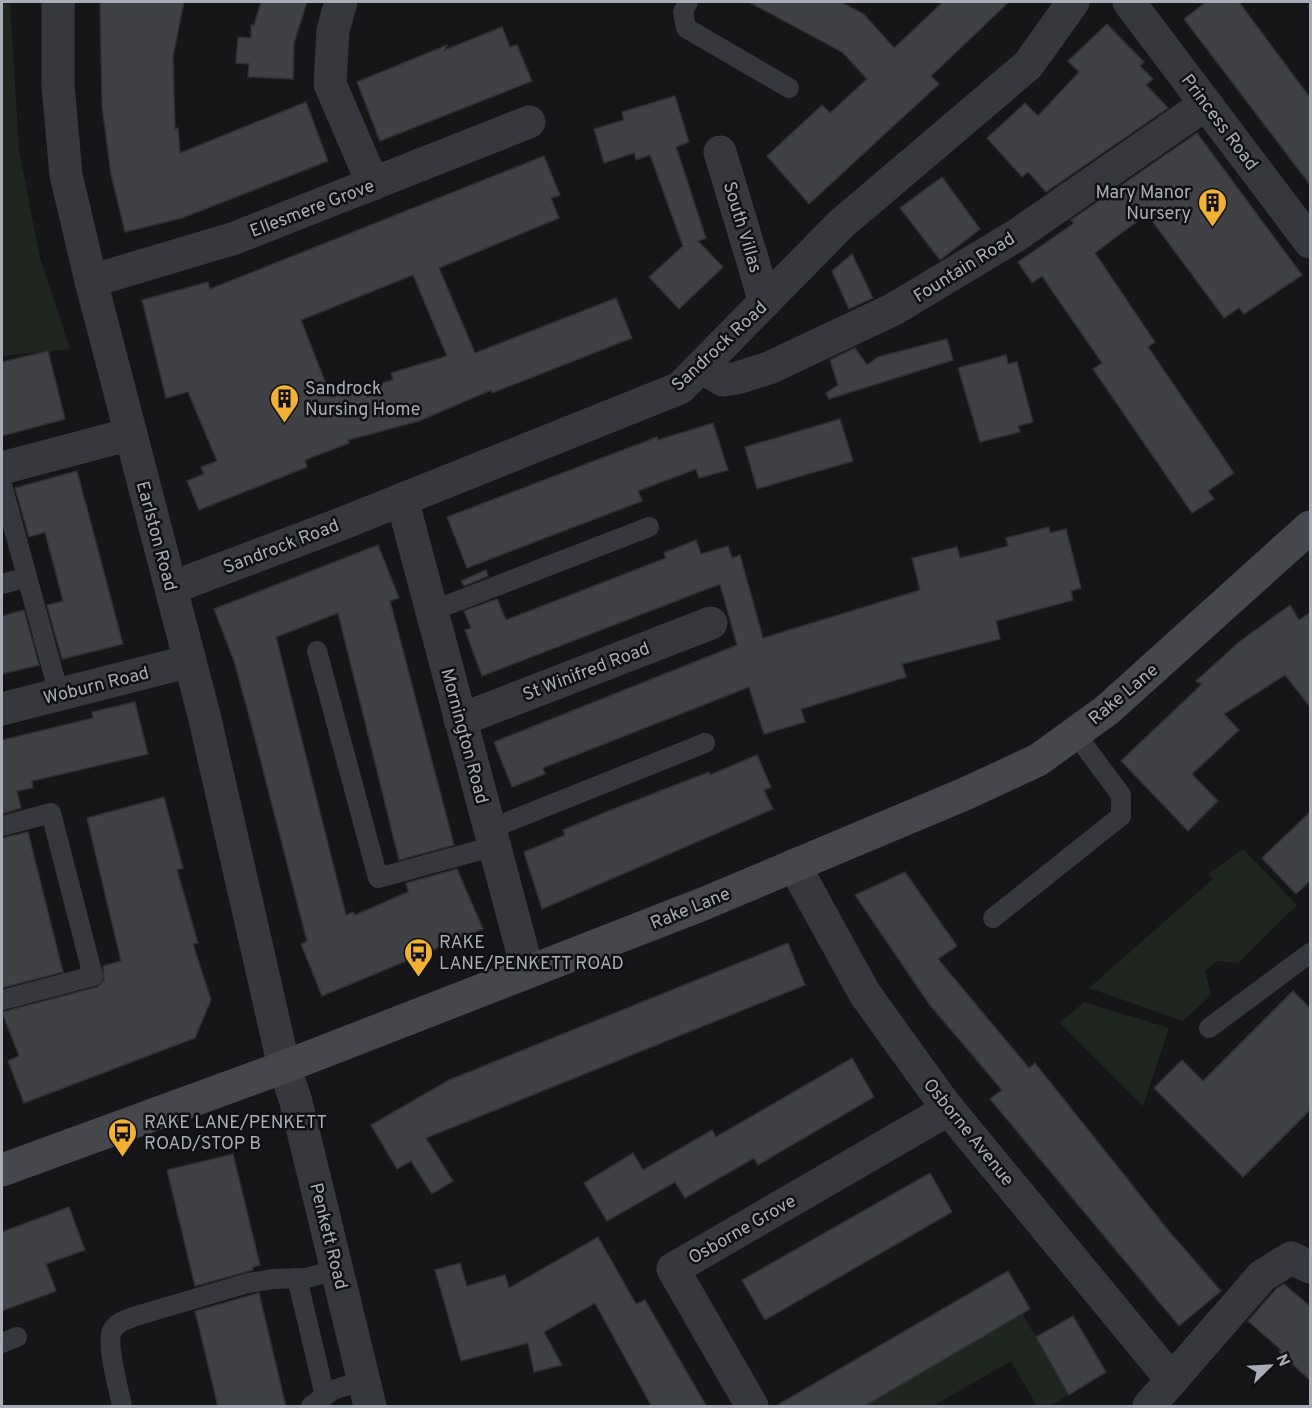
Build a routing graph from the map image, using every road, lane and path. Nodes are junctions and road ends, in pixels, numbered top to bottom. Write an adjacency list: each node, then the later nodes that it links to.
1 (58, 2): 12 (street, Earlston Road)
2 (341, 2): 10 (street)
3 (688, 2): 6 (lane)
4 (1073, 2): 13 (street, Sandrock Road)
5 (1129, 2): 7 (street, Princess Road)
6 (789, 88)
7 (1206, 104): 11 (street, Princess Road); 14 (street, Fountain Road)
8 (529, 122): 10 (street, Ellesmere Grove)
9 (720, 152): 13 (street, South Villas)
10 (373, 184): 12 (street, Ellesmere Grove)
11 (1311, 242)
12 (91, 280): 15 (street, Earlston Road)
13 (765, 303): 14 (street, Sandrock Road)
14 (701, 367): 18 (street, Sandrock Road)
15 (131, 434): 16 (street); 23 (street, Earlston Road)
16 (2, 468)
17 (2, 485): 21 (lane)
18 (402, 499): 23 (street, Sandrock Road); 24 (street, Mornington Road)
19 (1311, 526): 31 (main road, Rake Lane)
20 (649, 527): 24 (lane)
21 (27, 577): 22 (lane); 28 (lane)
22 (2, 584)
23 (171, 588): 27 (street, Earlston Road)
24 (432, 611): 30 (street, Mornington Road)
25 (711, 622): 30 (street, St Winifred Road)
26 (316, 651): 34 (lane)
27 (190, 661): 28 (street, Woburn Road); 41 (street, Earlston Road)
28 (59, 694): 29 (street, Woburn Road)
29 (2, 709)
30 (460, 720): 34 (street, Mornington Road)
31 (1075, 733): 35 (main road, Rake Lane); 36 (lane)
32 (705, 743): 34 (lane)
33 (2, 826): 39 (lane)
34 (492, 837): 38 (street, Mornington Road)
35 (794, 865): 38 (main road, Rake Lane); 42 (street, Osborne Avenue)
36 (993, 918)
37 (1311, 953): 40 (lane)
38 (528, 972): 41 (main road, Rake Lane)
39 (2, 1000)
40 (1209, 1028)
41 (284, 1067): 43 (main road, Rake Lane); 45 (street, Penkett Road)
42 (950, 1109): 47 (street, Osborne Avenue); 51 (street, Osborne Grove)
43 (2, 1169)
44 (1311, 1267): 47 (street)
45 (338, 1270): 46 (lane); 48 (street, Penkett Road)
46 (297, 1278): 49 (lane); 50 (lane)
47 (1172, 1380): 52 (street)
48 (367, 1394): 49 (lane)
49 (318, 1401)
50 (122, 1407)
51 (752, 1407)
52 (1149, 1407)

